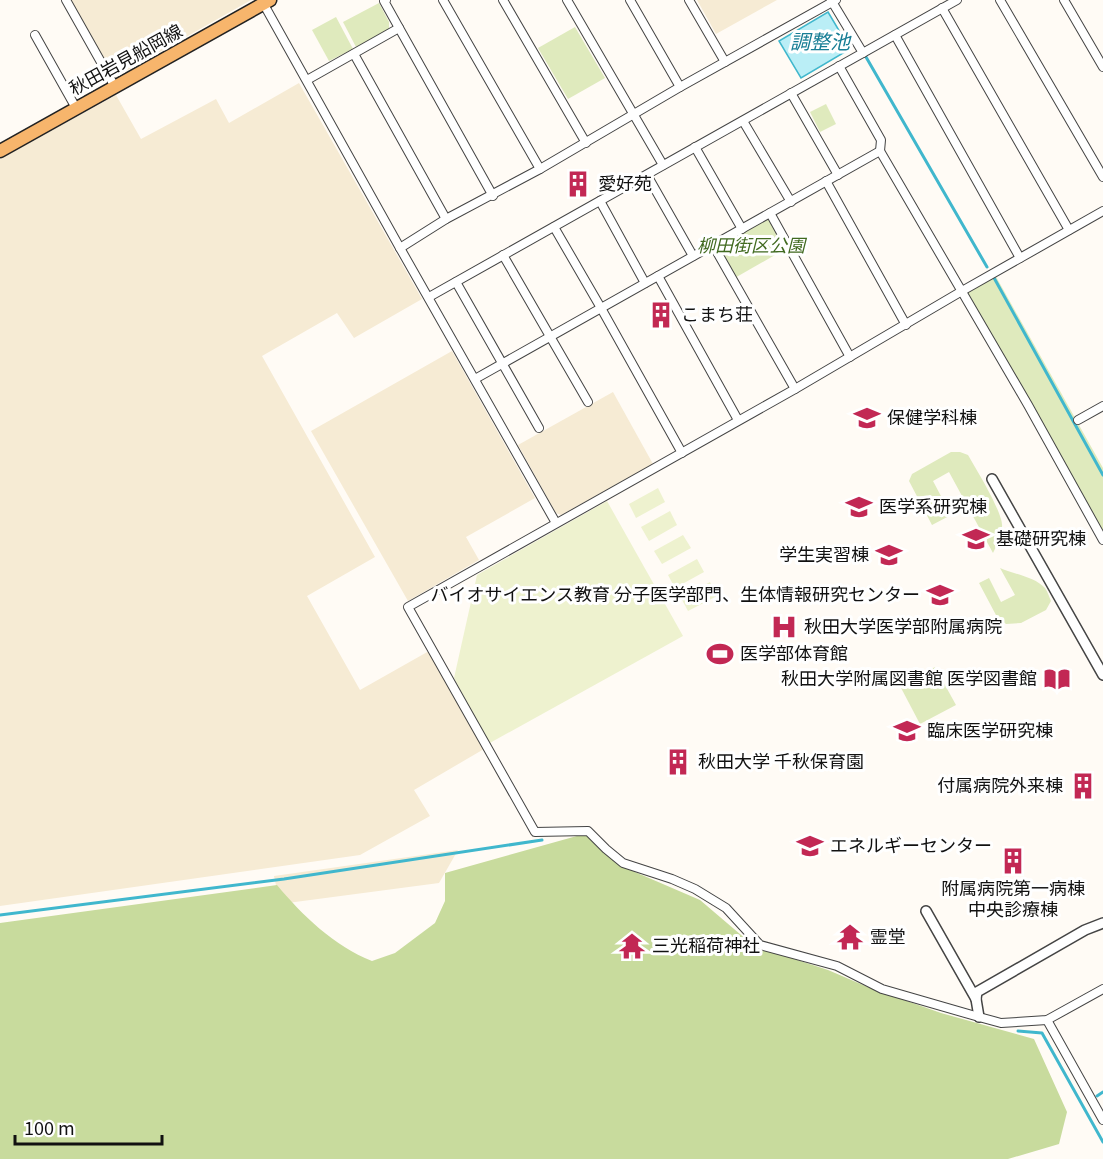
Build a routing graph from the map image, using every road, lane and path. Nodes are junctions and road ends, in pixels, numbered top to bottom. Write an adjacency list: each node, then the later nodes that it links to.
1 (66, 0): 23 (street)
2 (386, 0): 14 (street)
3 (443, 0): 34 (street)
4 (502, 0): 29 (street)
5 (567, 0): 27 (street)
6 (630, 0): 24 (street)
7 (689, 0): 19 (street)
8 (957, 0): 13 (street)
9 (999, 0): 37 (street)
10 (1064, 0): 21 (street)
11 (265, 1): 22 (street); 23 (main road, 秋田岩見船岡線)
12 (833, 1): 17 (street); 19 (street)
13 (942, 8): 16 (street); 47 (street)
14 (399, 28): 18 (street); 39 (street)
15 (35, 35): 26 (street)
16 (895, 35): 17 (street); 52 (street)
17 (863, 53): 20 (street)
18 (354, 54): 22 (street); 44 (street)
19 (725, 62): 24 (street)
20 (839, 66): 25 (street); 32 (street)
21 (1103, 67)
22 (306, 80): 49 (street)
23 (115, 87): 26 (main road, 秋田岩見船岡線)
24 (680, 87): 27 (street)
25 (791, 93): 28 (street); 36 (street)
26 (76, 108): 31 (main road, 秋田岩見船岡線)
27 (634, 115): 29 (street); 33 (street)
28 (743, 120): 30 (street); 41 (street)
29 (586, 143): 34 (street)
30 (695, 147): 33 (street); 46 (street)
31 (0, 151)
32 (880, 151): 36 (street); 56 (street)
33 (663, 165): 35 (street)
34 (540, 169): 39 (street)
35 (647, 175): 40 (street); 51 (street)
36 (838, 175): 38 (street)
37 (1103, 177)
38 (826, 181): 41 (street); 59 (street)
39 (493, 195): 44 (street)
40 (600, 201): 45 (street); 55 (street)
41 (791, 201): 43 (street)
42 (1103, 211): 47 (street)
43 (770, 213): 46 (street); 61 (street)
44 (446, 219): 49 (street)
45 (554, 227): 50 (street); 58 (street)
46 (742, 229): 48 (street)
47 (1069, 230): 52 (street)
48 (713, 245): 51 (street); 64 (street)
49 (400, 248): 57 (street)
50 (503, 255): 54 (street); 60 (street)
51 (693, 256): 53 (street)
52 (1020, 258): 56 (street)
53 (658, 276): 55 (street); 67 (street)
54 (456, 282): 57 (street); 62 (street)
55 (645, 283): 58 (street)
56 (962, 291): 59 (street); 73 (street)
57 (429, 297): 63 (street)
58 (601, 308): 60 (street); 70 (street)
59 (906, 325): 61 (street)
60 (550, 337): 62 (street); 65 (street)
61 (850, 357): 64 (street)
62 (503, 363): 63 (street); 69 (street)
63 (475, 379): 72 (street)
64 (795, 389): 67 (street)
65 (588, 402)
66 (1103, 406): 68 (street)
67 (738, 420): 70 (street)
68 (1078, 420)
69 (539, 428)
70 (682, 453): 72 (street)
71 (992, 480): 74 (street)
72 (556, 522): 79 (street)
73 (1103, 540)
74 (1103, 675)
75 (926, 911): 78 (street)
76 (1103, 923): 78 (street)
77 (1103, 989): 80 (street)
78 (976, 999): 79 (street)
79 (979, 1017): 80 (street)
80 (1047, 1020): 81 (street)
81 (1103, 1120)

